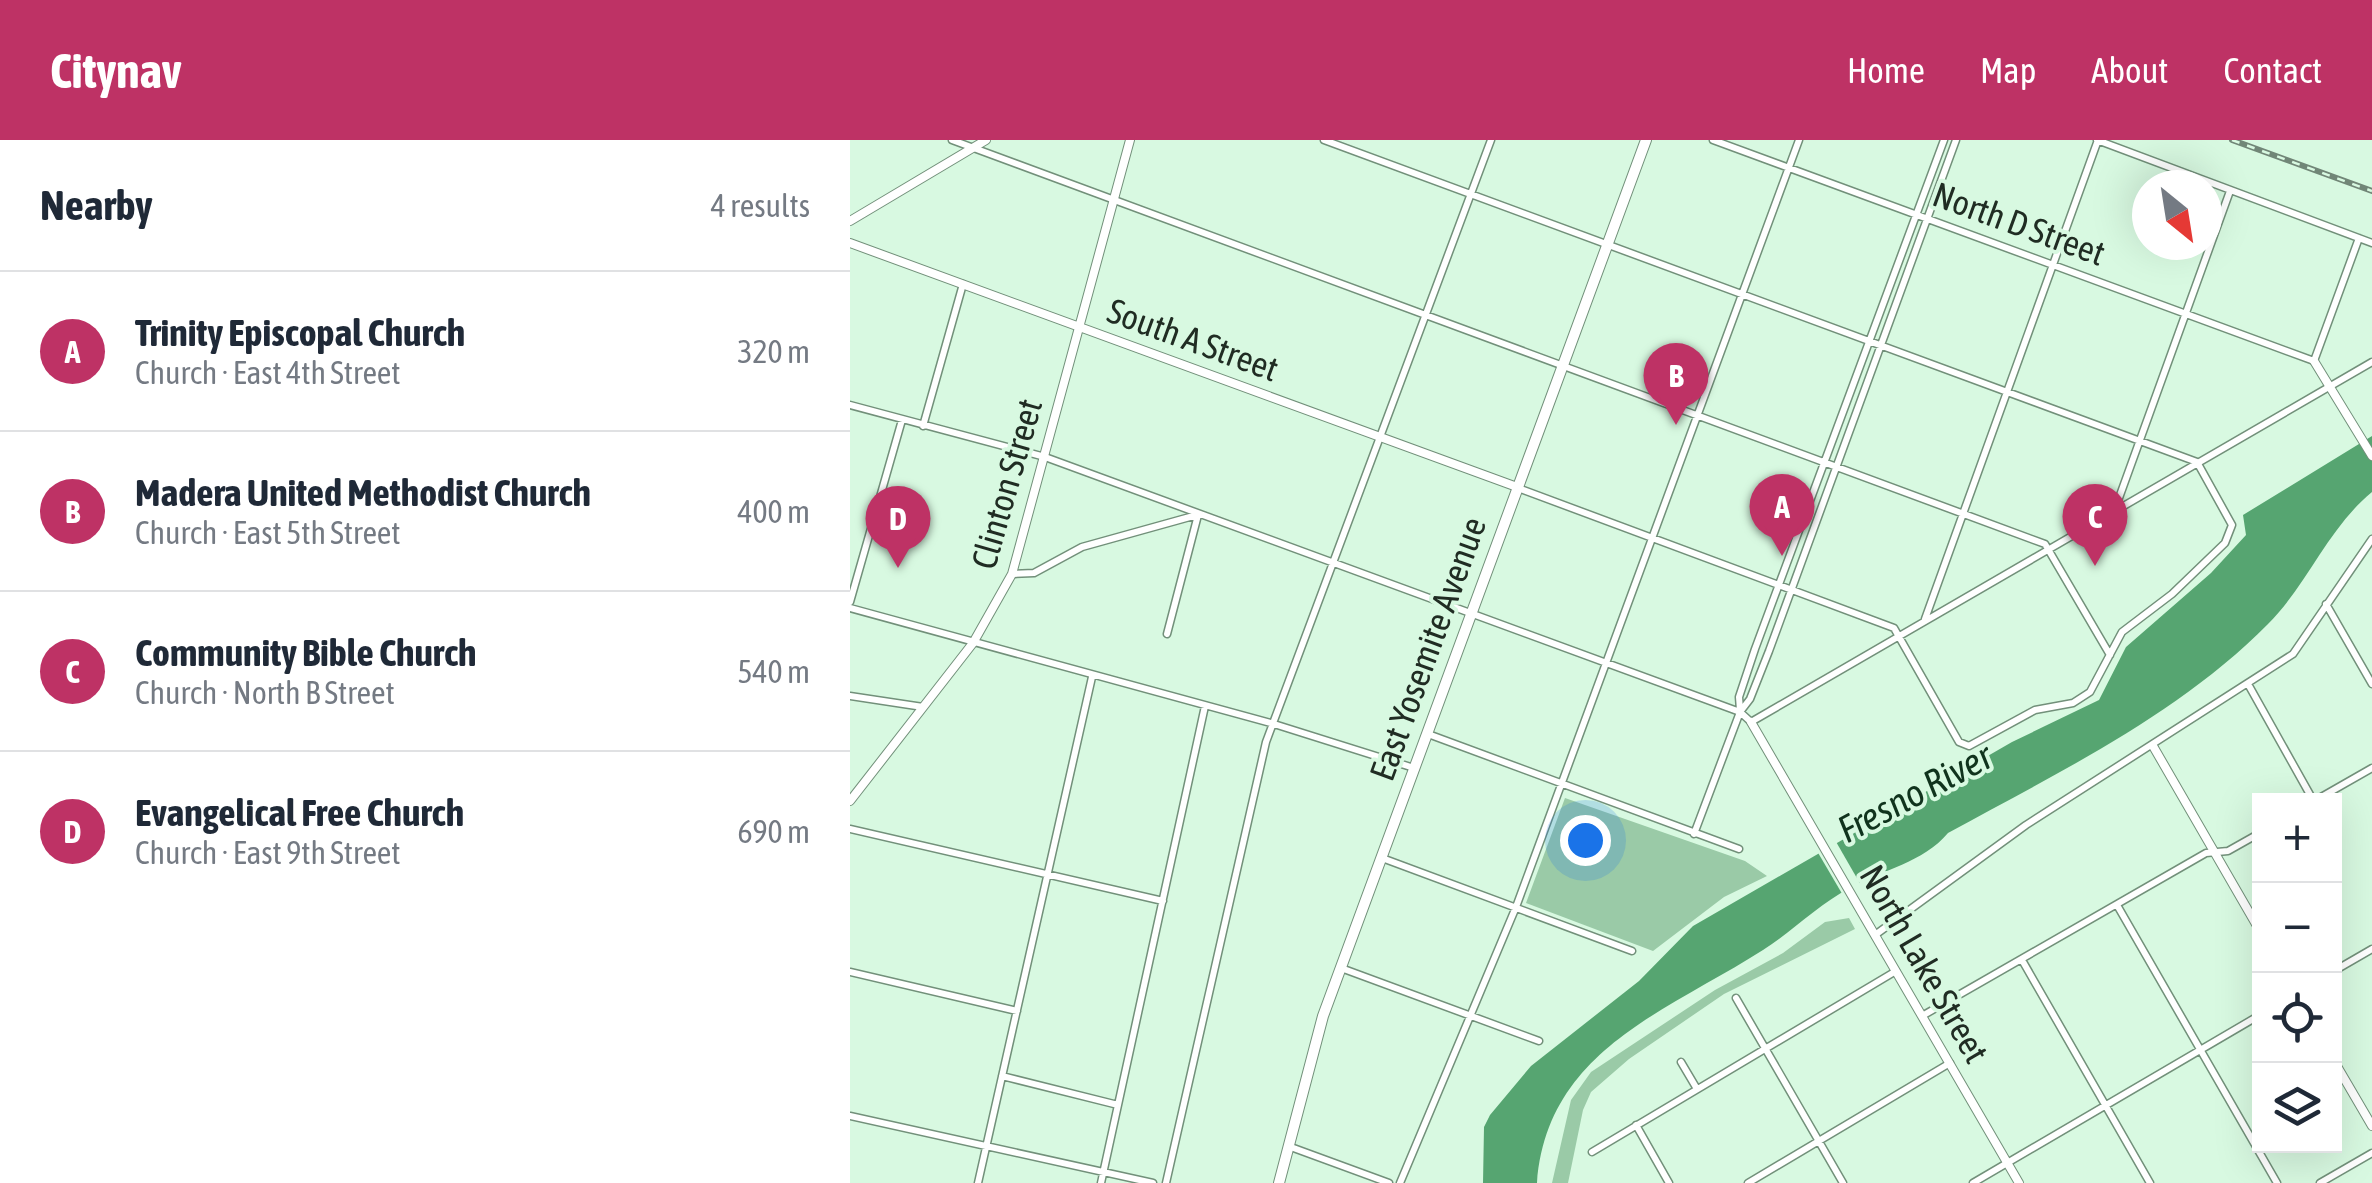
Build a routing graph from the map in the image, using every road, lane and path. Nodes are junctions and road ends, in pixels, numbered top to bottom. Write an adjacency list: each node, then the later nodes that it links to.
1 (952, 140): 12 (street)
2 (986, 140): 12 (street)
3 (1130, 140): 16 (street, Clinton Street)
4 (1324, 140): 15 (street)
5 (1492, 140): 15 (street)
6 (1646, 140): 21 (main road, East Yosemite Avenue)
7 (1713, 140): 13 (street, North D Street)
8 (1799, 140): 13 (street)
9 (1944, 140): 17 (street)
10 (1956, 140): 18 (street)
11 (2097, 140): 14 (street); 24 (street)
12 (978, 149): 16 (street); 19 (street)
13 (1788, 168): 17 (street, North D Street); 26 (street)
14 (2230, 191): 20 (street); 27 (street)
15 (1472, 192): 21 (street); 28 (street)
16 (1115, 201): 28 (street); 29 (street, Clinton Street)
17 (1916, 215): 18 (street, North D Street); 30 (street)
18 (1926, 218): 24 (street, North D Street); 31 (street)
19 (850, 221)
20 (2359, 238): 23 (street); 32 (street)
21 (1608, 242): 26 (street); 34 (main road, East Yosemite Avenue)
22 (850, 243): 25 (street, South A Street)
23 (2372, 243)
24 (2052, 266): 27 (street, North D Street); 36 (street)
25 (962, 284): 29 (street, South A Street); 40 (street)
26 (1743, 290): 30 (street); 38 (street)
27 (2186, 314): 32 (street, North D Street); 42 (street)
28 (1427, 315): 34 (street); 41 (street)
29 (1081, 328): 41 (street, South A Street); 44 (street, Clinton Street)
30 (1870, 338): 31 (street); 45 (street)
31 (1881, 342): 36 (street); 47 (street)
32 (2314, 362): 35 (street)
33 (2372, 362): 35 (street)
34 (1563, 365): 38 (street); 48 (main road, East Yosemite Avenue)
35 (2332, 386): 43 (street); 46 (street)
36 (2007, 391): 42 (street); 51 (street)
37 (850, 405): 39 (street, North Lake Street)
38 (1697, 414): 45 (street); 52 (street)
39 (902, 420): 40 (street, North Lake Street); 59 (street)
40 (923, 426): 44 (street, North Lake Street)
41 (1382, 439): 48 (street, South A Street); 55 (street)
42 (2140, 440): 46 (street); 49 (street)
43 (2372, 456)
44 (1045, 458): 50 (street, North Lake Street); 56 (street, Clinton Street)
45 (1824, 462): 47 (street); 57 (street)
46 (2198, 462): 49 (street); 66 (street)
47 (1836, 466): 51 (street); 58 (street)
48 (1517, 487): 52 (street); 61 (main road, East Yosemite Avenue)
49 (2114, 510): 54 (street)
50 (1198, 514): 55 (street, North Lake Street); 56 (street); 63 (street)
51 (1962, 514): 54 (street); 62 (street)
52 (1650, 538): 57 (street); 67 (street)
53 (2372, 539): 60 (street)
54 (2049, 549): 62 (street); 66 (street)
55 (1337, 561): 61 (street, North Lake Street); 76 (street)
56 (1012, 574): 65 (street, Clinton Street)
57 (1779, 584): 58 (street); 74 (street)
58 (1790, 588): 64 (street); 74 (street)
59 (850, 604): 65 (street)
60 (2326, 604): 69 (street); 70 (street)
61 (1472, 611): 67 (street, North Lake Street); 77 (main road, East Yosemite Avenue)
62 (1924, 621): 64 (street)
63 (1167, 634)
64 (1899, 636): 66 (street); 75 (street)
65 (973, 643): 68 (street); 73 (street, Clinton Street)
66 (2110, 656)
67 (1606, 661): 74 (street, North Lake Street); 81 (street)
68 (1092, 677): 72 (street); 91 (street)
69 (2248, 684): 78 (street); 82 (street)
70 (2372, 684)
71 (850, 696): 73 (street)
72 (1205, 706): 76 (street); 92 (street)
73 (923, 707): 84 (street, Clinton Street)
74 (1740, 712): 75 (street, North Lake Street); 86 (street)
75 (1752, 722): 96 (street, North Lake Street)
76 (1274, 724): 79 (street); 132 (street)
77 (1426, 734): 79 (main road, East Yosemite Avenue); 81 (street)
78 (2153, 746): 89 (street); 96 (street)
79 (1414, 768): 90 (main road, East Yosemite Avenue)
80 (2372, 768): 83 (street)
81 (1560, 786): 86 (street); 94 (street)
82 (2310, 793)
83 (2327, 793)
84 (850, 801)
85 (850, 829): 91 (street)
86 (1694, 834): 88 (street)
87 (2252, 838): 89 (street)
88 (1739, 849)
89 (2214, 852): 93 (street); 95 (street)
90 (1381, 858): 94 (street); 101 (main road, East Yosemite Avenue)
91 (1046, 872): 92 (street); 105 (street)
92 (1163, 900): 117 (street)
93 (2117, 905): 99 (street); 111 (street)
94 (1516, 907): 98 (street); 106 (street)
95 (2252, 916)
96 (1875, 935): 102 (street, North Lake Street)
97 (2372, 950): 100 (street)
98 (1632, 951)
99 (2022, 960): 107 (street); 118 (street)
100 (2342, 967)
101 (1340, 968): 106 (street); 123 (main road, East Yosemite Avenue)
102 (1896, 971): 107 (street, North Lake Street); 110 (street)
103 (850, 972): 105 (street)
104 (1736, 998): 110 (street)
105 (1017, 1010): 115 (street)
106 (1467, 1016): 109 (street); 135 (street)
107 (1922, 1016): 114 (street, North Lake Street)
108 (2252, 1020): 111 (street)
109 (1539, 1041)
110 (1765, 1048): 116 (street); 122 (street)
111 (2201, 1049): 118 (street); 142 (street)
112 (1681, 1062): 116 (street)
113 (2335, 1063): 121 (street)
114 (1950, 1064): 122 (street); 127 (street, North Lake Street)
115 (1002, 1076): 117 (street); 124 (street)
116 (1696, 1089): 120 (street)
117 (1118, 1105): 128 (street)
118 (2105, 1106): 127 (street); 141 (street)
119 (850, 1116): 124 (street)
120 (1636, 1126): 125 (street); 136 (street)
121 (2372, 1126)
122 (1819, 1141): 137 (street); 138 (street)
123 (1288, 1146): 133 (main road, East Yosemite Avenue); 134 (street)
124 (985, 1147): 128 (street); 129 (street)
125 (1592, 1152)
126 (2372, 1153): 143 (street)
127 (2008, 1163): 139 (street); 140 (street, North Lake Street)
128 (1104, 1174): 130 (street); 131 (street)
129 (978, 1183)
130 (1102, 1183)
131 (1153, 1183)
132 (1166, 1183)
133 (1279, 1183)
134 (1389, 1183)
135 (1400, 1183)
136 (1669, 1183)
137 (1748, 1183)
138 (1843, 1183)
139 (1973, 1183)
140 (2020, 1183)
141 (2150, 1183)
142 (2277, 1183)
143 (2320, 1183)

